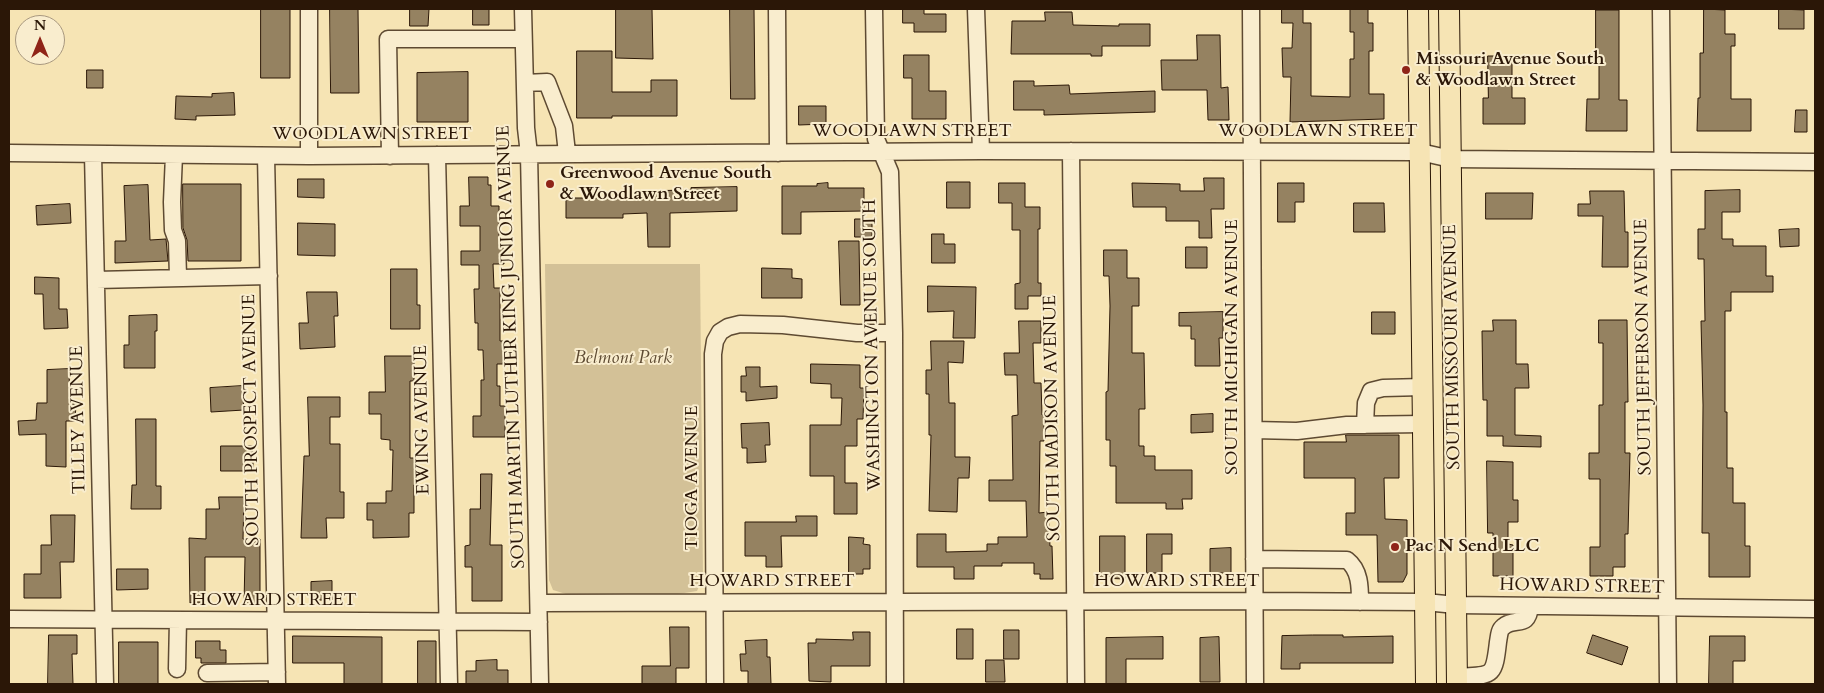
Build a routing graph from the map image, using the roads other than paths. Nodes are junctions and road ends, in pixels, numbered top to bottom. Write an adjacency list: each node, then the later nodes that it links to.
1 (309, 9): 25 (street)
2 (523, 9): 10 (street, SOUTH MARTIN LUTHER KING JUNIOR AVENUE)
3 (777, 9): 15 (street)
4 (874, 9): 19 (street, WASHINGTON AVENUE SOUTH)
5 (976, 9): 12 (street)
6 (1251, 9): 14 (street, SOUTH MICHIGAN AVENUE)
7 (1418, 9): 16 (main road, SOUTH MISSOURI AVENUE)
8 (1449, 9): 27 (main road, SOUTH MISSOURI AVENUE)
9 (1660, 9): 28 (street, SOUTH JEFFERSON AVENUE)
10 (524, 39): 11 (street, SOUTH MARTIN LUTHER KING JUNIOR AVENUE); 26 (street)
11 (525, 82): 18 (street); 21 (street, SOUTH MARTIN LUTHER KING JUNIOR AVENUE)
12 (981, 151): 13 (street, WOODLAWN STREET); 19 (street, WOODLAWN STREET)
13 (1070, 151): 14 (street, WOODLAWN STREET); 42 (street, SOUTH MADISON AVENUE)
14 (1252, 151): 16 (street, WOODLAWN STREET); 37 (street, SOUTH MICHIGAN AVENUE)
15 (778, 152): 18 (street, WOODLAWN STREET); 19 (street, WOODLAWN STREET)
16 (1420, 152): 27 (street, WOODLAWN STREET); 34 (main road, SOUTH MISSOURI AVENUE)
17 (9, 153): 20 (street, WOODLAWN STREET)
18 (567, 153): 21 (street, WOODLAWN STREET)
19 (882, 153): 33 (street, WASHINGTON AVENUE SOUTH)
20 (93, 154): 22 (street, WOODLAWN STREET); 32 (street, TILLEY AVENUE)
21 (529, 154): 23 (street, WOODLAWN STREET); 45 (street, SOUTH MARTIN LUTHER KING JUNIOR AVENUE)
22 (174, 155): 24 (street, WOODLAWN STREET); 31 (street)
23 (437, 155): 26 (street, WOODLAWN STREET); 54 (street, EWING AVENUE)
24 (266, 156): 25 (street, WOODLAWN STREET); 30 (street, SOUTH PROSPECT AVENUE)
25 (309, 156): 26 (street, WOODLAWN STREET)
26 (390, 156)
27 (1451, 159): 28 (street, WOODLAWN STREET); 46 (main road, SOUTH MISSOURI AVENUE)
28 (1662, 160): 29 (street, WOODLAWN STREET); 48 (street, SOUTH JEFFERSON AVENUE)
29 (1815, 162)
30 (269, 276): 31 (street); 53 (street, SOUTH PROSPECT AVENUE)
31 (178, 277): 32 (street)
32 (96, 280): 51 (street, TILLEY AVENUE)
33 (894, 333): 40 (street, TIOGA AVENUE); 41 (street, WASHINGTON AVENUE SOUTH)
34 (1422, 387): 35 (street); 36 (main road, SOUTH MISSOURI AVENUE)
35 (1365, 424): 36 (street); 37 (street)
36 (1423, 424): 44 (main road, SOUTH MISSOURI AVENUE)
37 (1254, 430): 38 (street, SOUTH MICHIGAN AVENUE)
38 (1254, 560): 39 (street, SOUTH MICHIGAN AVENUE); 43 (street)
39 (1254, 601): 42 (street, HOWARD STREET); 43 (street, HOWARD STREET); 66 (street, SOUTH MICHIGAN AVENUE)
40 (714, 602): 41 (street, HOWARD STREET); 45 (street, HOWARD STREET); 63 (street, TIOGA AVENUE)
41 (895, 602): 42 (street, HOWARD STREET); 64 (street, WASHINGTON AVENUE SOUTH)
42 (1075, 602): 65 (street, SOUTH MADISON AVENUE)
43 (1360, 602): 44 (street, HOWARD STREET)
44 (1425, 602): 46 (street, HOWARD STREET); 67 (main road, SOUTH MISSOURI AVENUE)
45 (539, 603): 55 (street, SOUTH MARTIN LUTHER KING JUNIOR AVENUE)
46 (1456, 606): 47 (street, HOWARD STREET); 59 (main road, SOUTH MISSOURI AVENUE)
47 (1530, 606): 48 (street, HOWARD STREET); 59 (street)
48 (1667, 608): 49 (street, HOWARD STREET); 68 (street, SOUTH JEFFERSON AVENUE)
49 (1815, 609)
50 (9, 619): 51 (street, HOWARD STREET)
51 (104, 620): 52 (street, HOWARD STREET); 60 (street, TILLEY AVENUE)
52 (178, 620): 53 (street, HOWARD STREET); 56 (street)
53 (276, 620): 54 (street, HOWARD STREET); 58 (street, SOUTH PROSPECT AVENUE)
54 (449, 622): 55 (street, HOWARD STREET); 61 (street, EWING AVENUE)
55 (539, 622): 62 (street, SOUTH MARTIN LUTHER KING JUNIOR AVENUE)
56 (177, 669)
57 (207, 673): 58 (street)
58 (277, 678)
59 (1457, 680)
60 (105, 684)
61 (449, 684)
62 (540, 684)
63 (715, 684)
64 (895, 684)
65 (1076, 684)
66 (1255, 684)
67 (1426, 684)
68 (1668, 684)

